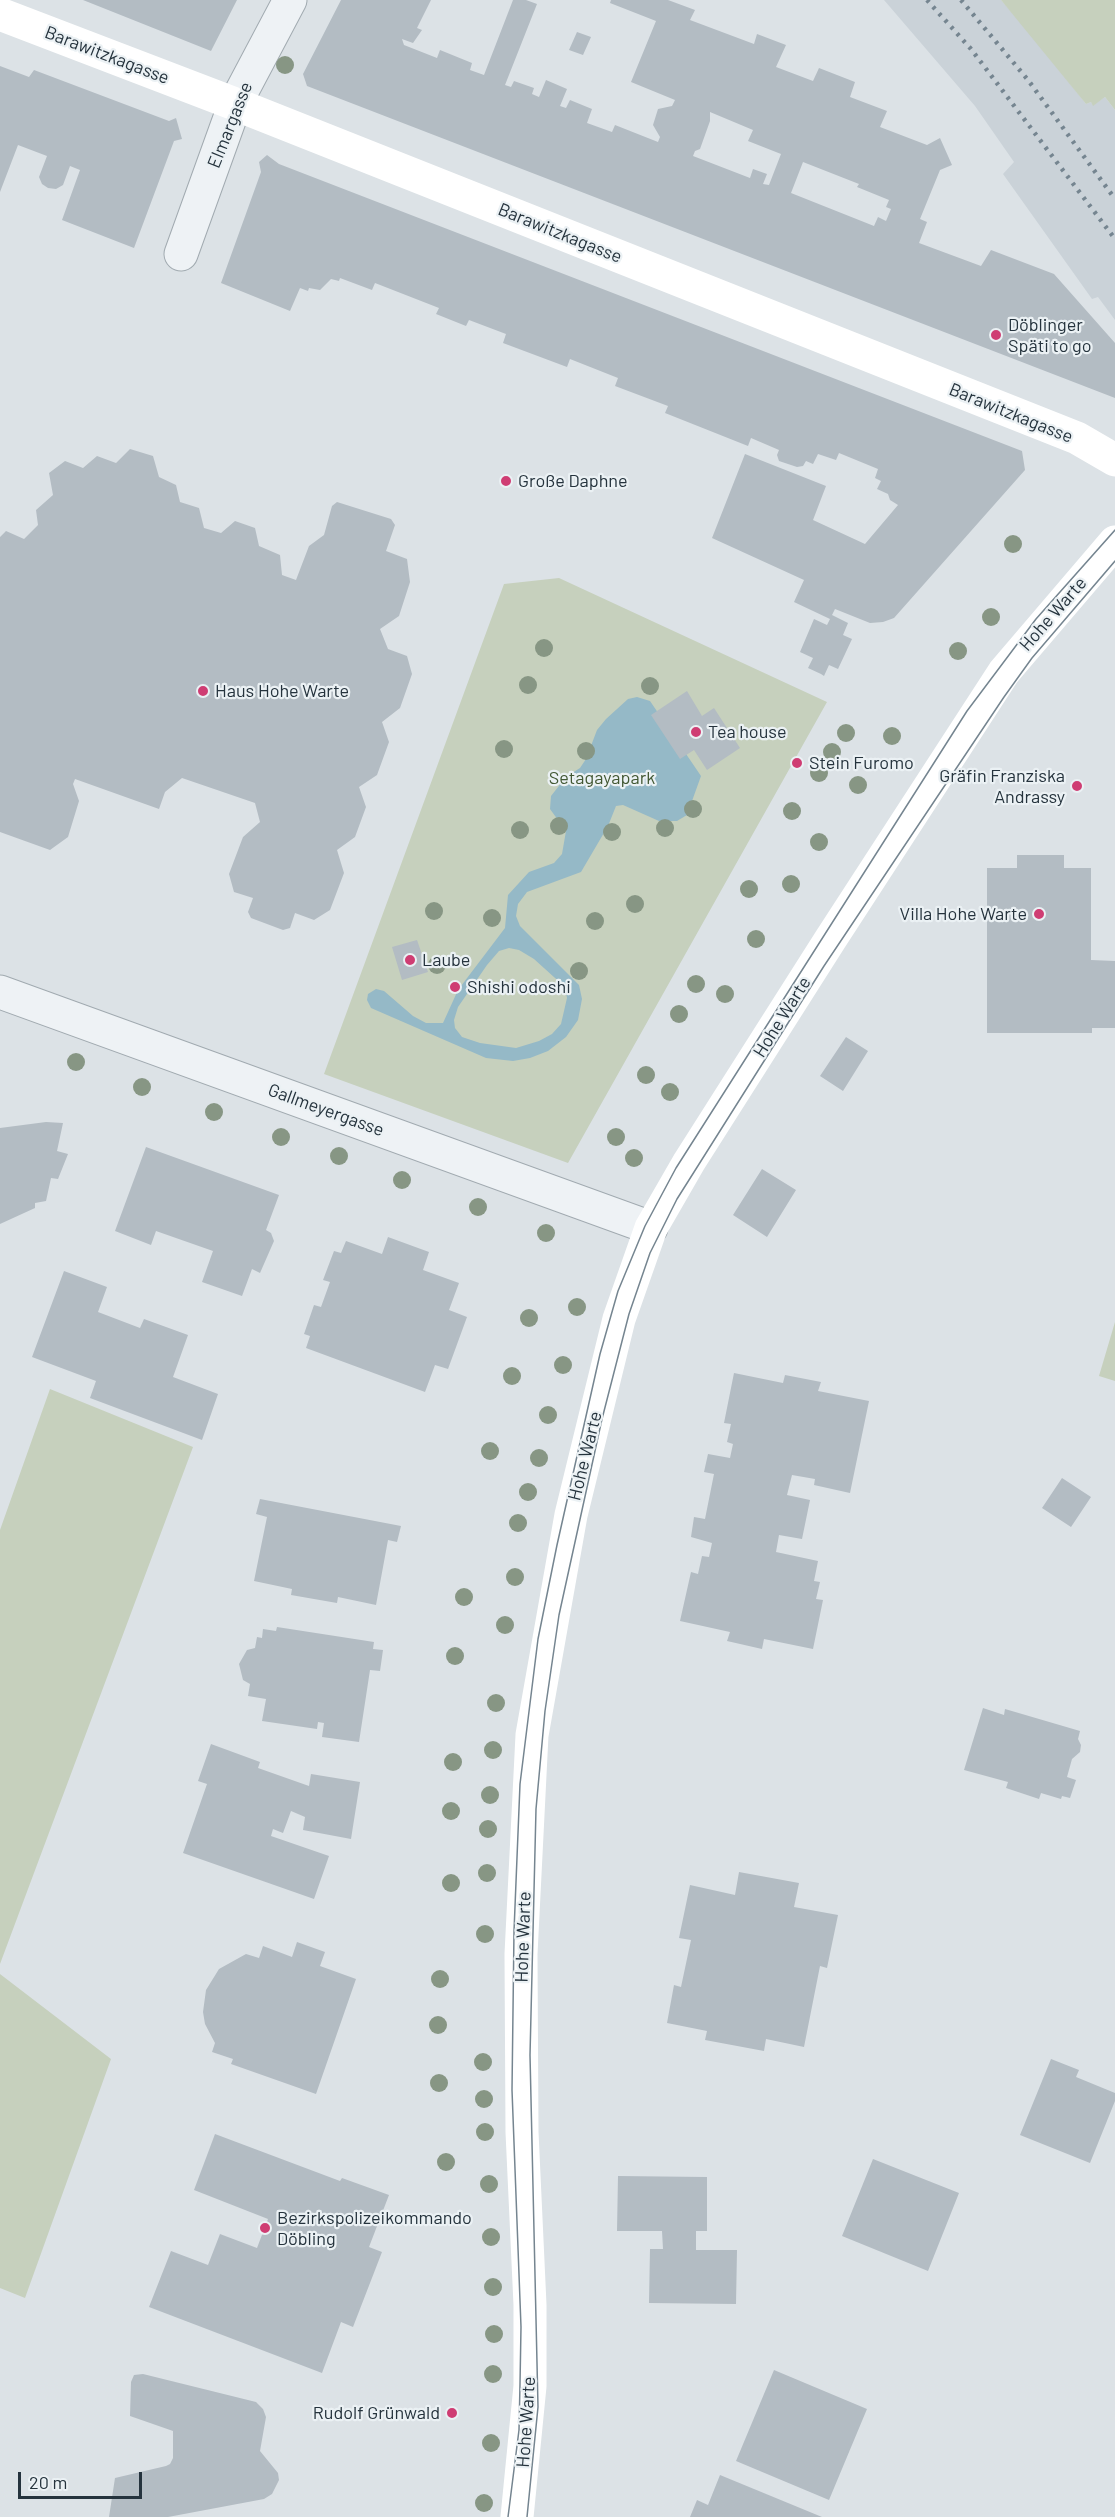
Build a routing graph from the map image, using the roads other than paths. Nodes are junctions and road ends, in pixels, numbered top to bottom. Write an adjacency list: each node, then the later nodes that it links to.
1 (290, 0): 3 (street, Elmargasse)
2 (0, 14): 3 (street, Barawitzkagasse)
3 (236, 104): 4 (street, Elmargasse); 5 (street, Barawitzkagasse)
4 (181, 254)
5 (1115, 460)
6 (1115, 542): 8 (street, Hohe Warte)
7 (0, 992): 8 (street, Gallmeyergasse)
8 (651, 1228): 9 (street, Hohe Warte)
9 (517, 2517)

